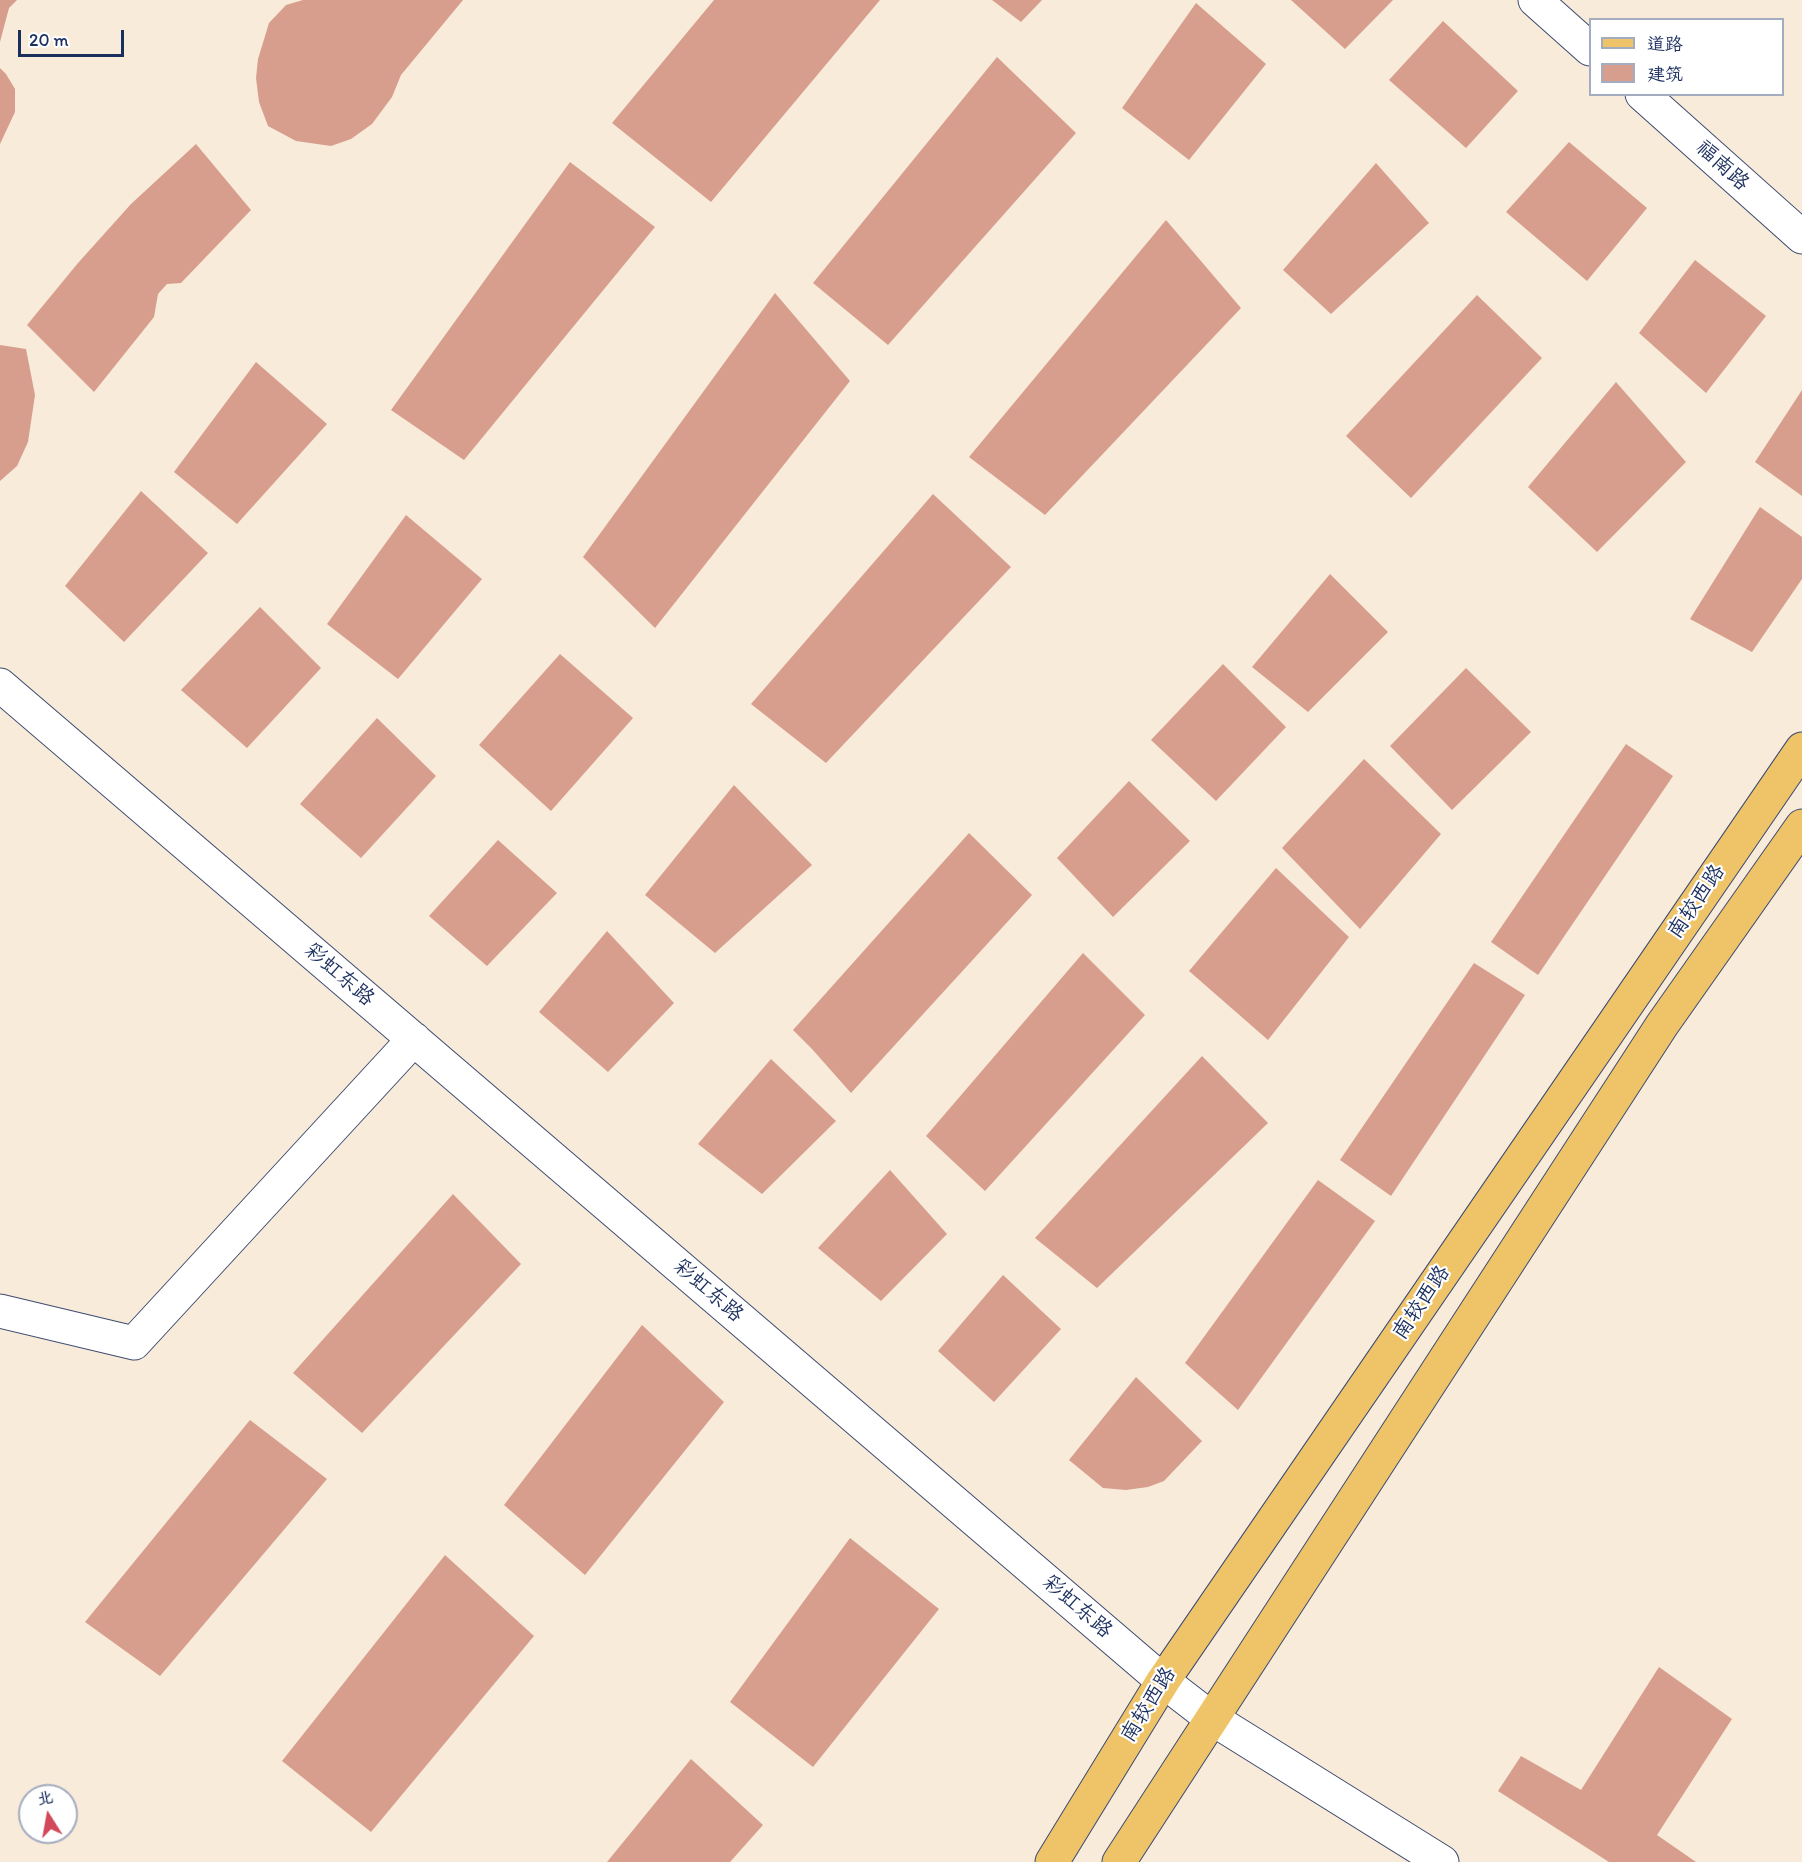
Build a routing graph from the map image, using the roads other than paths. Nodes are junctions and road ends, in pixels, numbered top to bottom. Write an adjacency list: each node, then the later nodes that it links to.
1 (1535, 0): 2 (street)
2 (1589, 48)
3 (1644, 96): 4 (street, 福南路)
4 (1802, 237)
5 (0, 685): 8 (street, 彩虹东路)
6 (1802, 749): 10 (main road, 南较西路)
7 (1802, 826): 11 (main road, 南较西路)
8 (414, 1039): 9 (street); 10 (street, 彩虹东路)
9 (0, 1311)
10 (1163, 1681): 11 (street, 彩虹东路); 12 (main road, 南较西路)
11 (1211, 1718): 13 (main road, 南较西路); 14 (street, 彩虹东路)
12 (1052, 1862)
13 (1119, 1862)
14 (1442, 1862)

